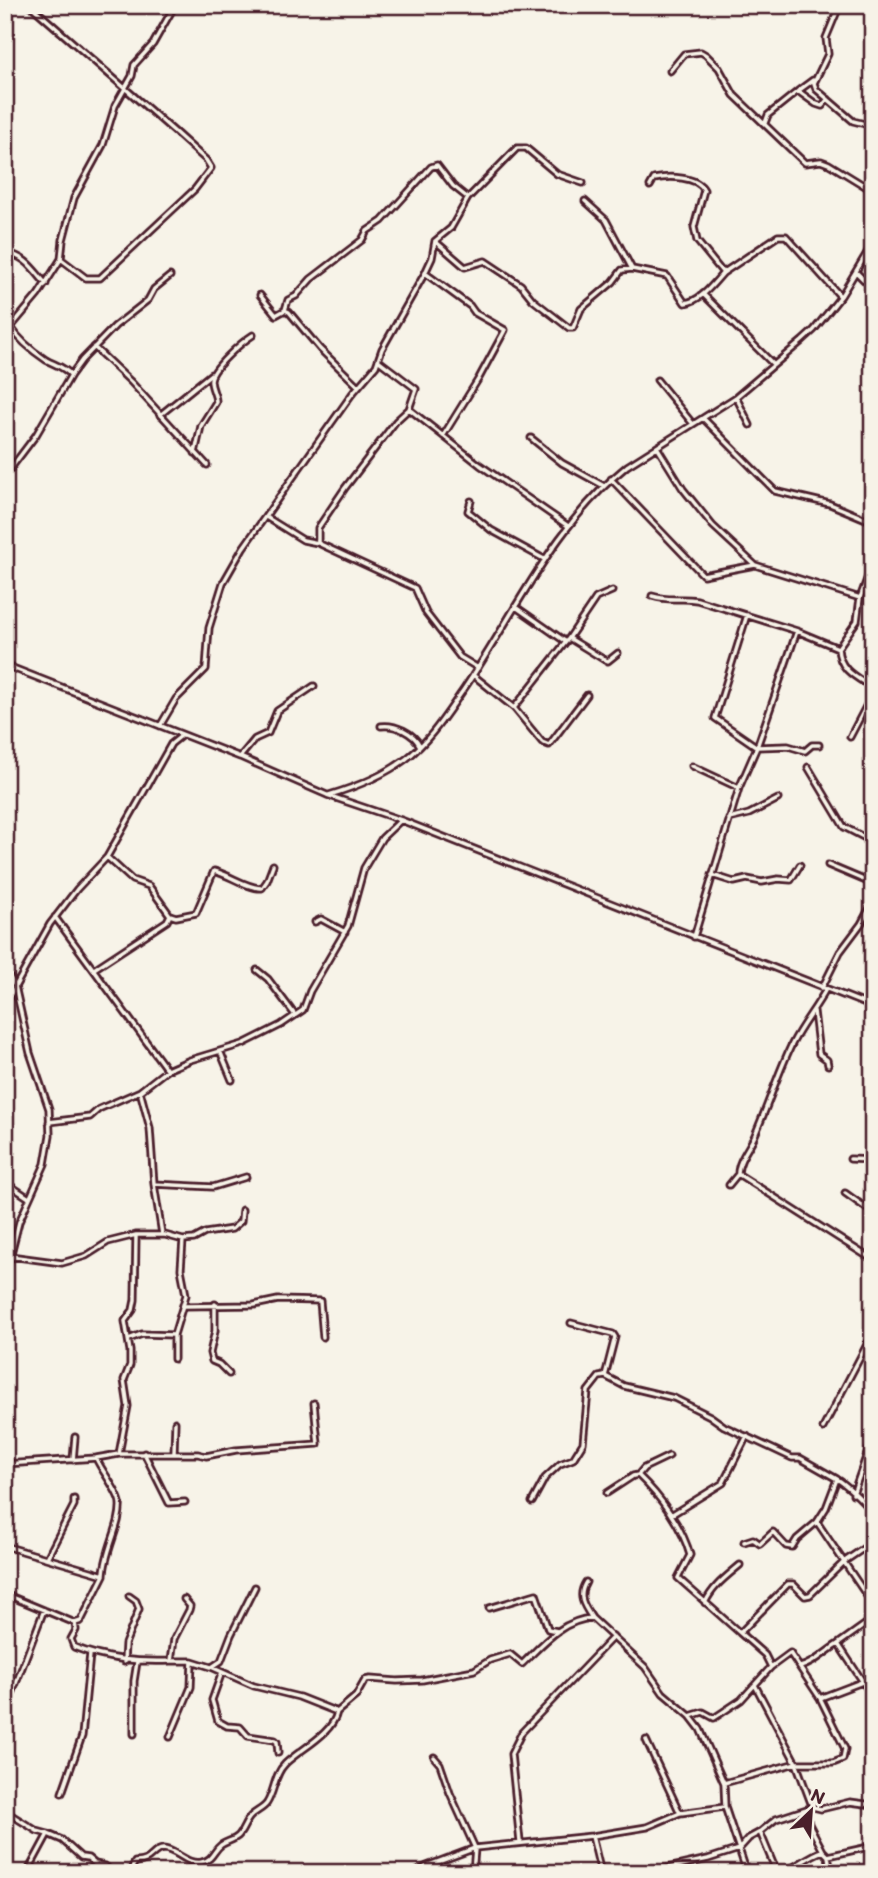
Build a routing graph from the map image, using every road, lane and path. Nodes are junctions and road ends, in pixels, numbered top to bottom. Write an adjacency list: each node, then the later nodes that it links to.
1 (30, 5): 7 (street)
2 (175, 5): 7 (street)
3 (832, 5): 4 (street)
4 (839, 7): 6 (street)
5 (670, 71): 10 (street)
6 (815, 79): 8 (street); 9 (street)
7 (125, 90): 20 (street); 20 (street)
8 (798, 91): 9 (street); 10 (street)
9 (828, 99): 11 (street)
10 (765, 123): 14 (street)
11 (873, 126)
12 (583, 183): 15 (street)
13 (650, 186): 23 (street)
14 (873, 191)
15 (468, 198): 17 (street); 31 (street)
16 (585, 201): 21 (street)
17 (435, 241): 21 (street); 22 (street)
18 (873, 243): 24 (street)
19 (5, 252): 26 (street)
20 (61, 259): 26 (street)
21 (632, 268): 28 (street)
22 (425, 273): 37 (street); 49 (street)
23 (723, 273): 28 (street); 30 (street)
24 (857, 273): 27 (street); 30 (street)
25 (170, 276): 36 (street)
26 (46, 284): 33 (street)
27 (873, 289)
28 (702, 294): 38 (street)
29 (260, 295): 31 (street)
30 (841, 296): 38 (street)
31 (285, 310): 42 (street)
32 (5, 324): 33 (street)
33 (11, 327): 34 (street); 40 (street)
34 (5, 331)
35 (253, 335): 39 (street)
36 (94, 347): 40 (street); 45 (street)
37 (378, 360): 42 (street); 44 (street)
38 (774, 364): 43 (street)
39 (212, 373): 45 (street); 52 (street)
40 (71, 375): 54 (street)
41 (657, 380): 47 (street)
42 (358, 386): 58 (street)
43 (736, 397): 46 (street); 48 (street)
44 (409, 409): 49 (street); 61 (street)
45 (160, 415): 52 (street)
46 (703, 418): 47 (street); 59 (street)
47 (693, 424): 51 (street)
48 (750, 425)
49 (443, 436): 60 (street)
50 (531, 438): 56 (street)
51 (657, 446): 55 (street); 63 (street)
52 (195, 453): 53 (street)
53 (207, 465)
54 (5, 476)
55 (611, 479): 56 (street); 63 (street)
56 (604, 486): 60 (street)
57 (471, 501): 62 (street)
58 (266, 517): 61 (street); 83 (street)
59 (873, 522)
60 (568, 526): 62 (street)
61 (318, 542): 77 (street)
62 (544, 559): 70 (street)
63 (755, 565): 69 (street)
64 (872, 570): 65 (street)
65 (865, 584): 66 (street); 69 (street)
66 (873, 587)
67 (612, 591): 73 (street)
68 (652, 596): 71 (street)
69 (860, 598): 74 (street)
70 (516, 606): 73 (street); 77 (street)
71 (747, 615): 72 (street); 91 (street)
72 (797, 631): 74 (street); 91 (street)
73 (567, 640): 75 (street); 82 (street)
74 (838, 648): 80 (street)
75 (618, 653)
76 (5, 665): 83 (street)
77 (478, 668): 78 (street)
78 (473, 676): 82 (street); 90 (street)
79 (314, 686): 92 (street)
80 (873, 690): 87 (street)
81 (587, 695): 82 (street)
82 (514, 708)
83 (160, 726): 85 (street)
84 (381, 726): 90 (street)
85 (171, 731): 86 (street); 88 (street)
86 (181, 735): 88 (street); 92 (street)
87 (850, 737)
88 (172, 744): 101 (street)
89 (819, 745): 91 (street)
90 (420, 746): 96 (street)
91 (757, 747): 95 (street)
92 (240, 757): 96 (street)
93 (692, 766): 95 (street)
94 (807, 766): 100 (street)
95 (739, 788): 98 (street)
96 (327, 795): 99 (street)
97 (778, 799): 98 (street)
98 (729, 819): 105 (street)
99 (401, 820): 111 (street); 112 (street)
100 (873, 842)
101 (107, 857): 108 (street); 109 (street)
102 (272, 865): 108 (street)
103 (800, 865): 105 (street)
104 (828, 865): 106 (street)
105 (712, 875): 112 (street)
106 (873, 884)
107 (873, 902): 117 (street)
108 (170, 915): 114 (street)
109 (55, 917): 114 (street); 116 (street)
110 (315, 922): 111 (street)
111 (345, 932): 121 (street)
112 (694, 937): 117 (street)
113 (5, 969): 116 (street)
114 (94, 970): 124 (street)
115 (257, 970): 121 (street)
116 (15, 986): 118 (street); 127 (street)
117 (824, 988): 119 (street); 120 (street)
118 (5, 1005)
119 (873, 1007)
120 (814, 1012): 123 (street); 130 (street)
121 (295, 1015): 122 (street)
122 (220, 1051): 124 (street); 125 (street)
123 (828, 1065)
124 (167, 1070): 126 (street)
125 (232, 1080)
126 (140, 1091): 127 (street); 133 (street)
127 (49, 1122): 136 (street)
128 (850, 1159): 129 (street)
129 (873, 1160)
130 (738, 1174): 134 (street); 143 (street)
131 (246, 1177): 133 (street)
132 (5, 1182): 136 (street)
133 (154, 1184): 140 (street)
134 (729, 1185)
135 (845, 1193): 138 (street)
136 (29, 1198): 142 (street)
137 (242, 1210): 141 (street)
138 (873, 1213)
139 (136, 1235): 140 (street); 142 (street); 151 (street)
140 (162, 1235): 141 (street)
141 (183, 1240): 146 (street)
142 (10, 1256): 144 (street)
143 (873, 1260)
144 (5, 1277)
145 (215, 1304): 146 (street); 150 (street); 153 (street)
146 (184, 1306): 149 (street)
147 (571, 1323): 154 (street)
148 (873, 1333): 157 (street)
149 (174, 1335): 151 (street); 152 (street)
150 (323, 1337)
151 (129, 1340): 163 (street)
152 (174, 1359)
153 (229, 1374)
154 (605, 1376): 158 (street); 174 (street)
155 (314, 1403): 162 (street)
156 (175, 1422): 162 (street)
157 (823, 1428)
158 (747, 1436): 169 (street); 176 (street)
159 (75, 1437): 166 (street)
160 (873, 1437): 171 (street)
161 (144, 1453): 162 (street); 163 (street); 173 (street)
162 (174, 1453)
163 (119, 1454): 165 (street)
164 (669, 1456): 168 (street)
165 (96, 1458): 166 (street); 184 (street)
166 (74, 1460): 167 (street)
167 (5, 1464)
168 (638, 1475): 170 (street); 176 (street)
169 (837, 1479): 171 (street); 177 (street)
170 (607, 1493)
171 (853, 1494): 175 (street)
172 (74, 1499): 181 (street)
173 (185, 1503)
174 (531, 1503)
175 (873, 1512)
176 (671, 1515): 190 (street)
177 (817, 1522): 178 (street); 182 (street)
178 (744, 1542)
179 (873, 1542): 182 (street)
180 (5, 1546): 181 (street)
181 (47, 1558): 184 (street)
182 (845, 1561): 191 (street); 198 (street)
183 (740, 1565): 190 (street)
184 (104, 1575): 196 (street)
185 (586, 1582): 194 (street)
186 (255, 1587): 206 (street)
187 (6, 1596): 193 (street)
188 (129, 1596): 204 (street)
189 (184, 1599): 202 (street)
190 (705, 1603): 198 (street)
191 (873, 1605)
192 (489, 1608): 197 (street)
193 (44, 1610): 196 (street); 215 (street)
194 (592, 1618): 197 (street); 199 (street)
195 (873, 1619): 200 (street)
196 (75, 1623): 201 (street)
197 (559, 1630): 216 (street)
198 (740, 1633): 207 (street)
199 (613, 1637): 217 (street); 237 (street)
200 (838, 1644): 208 (street); 211 (street)
201 (90, 1654): 204 (street); 225 (street)
202 (171, 1661): 203 (street); 205 (street)
203 (192, 1661): 206 (street); 219 (street)
204 (124, 1662): 205 (street)
205 (137, 1662): 218 (street)
206 (211, 1667): 209 (street)
207 (771, 1667): 208 (street); 212 (street)
208 (800, 1667): 214 (street)
209 (222, 1672): 216 (street); 221 (street)
210 (873, 1674): 211 (street)
211 (862, 1682): 213 (street); 214 (street)
212 (755, 1685): 217 (street); 223 (street)
213 (873, 1698)
214 (820, 1699): 223 (street)
215 (7, 1707)
216 (337, 1712): 245 (street)
217 (690, 1716): 224 (street)
218 (134, 1734)
219 (170, 1737)
220 (646, 1740): 231 (street)
221 (278, 1754)
222 (434, 1757): 239 (street)
223 (796, 1763): 224 (street); 228 (street)
224 (724, 1783): 227 (street)
225 (62, 1793)
226 (873, 1805): 228 (street)
227 (725, 1807): 231 (street); 236 (street)
228 (813, 1807): 229 (street)
229 (806, 1810): 232 (street); 241 (street)
230 (5, 1811): 233 (street)
231 (680, 1813): 234 (street)
232 (760, 1832): 235 (street); 251 (street)
233 (48, 1834): 243 (street); 244 (street)
234 (592, 1836): 237 (street); 248 (street)
235 (749, 1838): 236 (street); 240 (street)
236 (736, 1840): 240 (street)
237 (520, 1842): 239 (street)
238 (873, 1846): 242 (street)
239 (475, 1847): 246 (street); 247 (street)
240 (739, 1849): 249 (street); 250 (street)
241 (823, 1851): 242 (street); 252 (street)
242 (828, 1856): 253 (street)
243 (27, 1873)
244 (114, 1873)
245 (129, 1873)
246 (415, 1873)
247 (473, 1873)
248 (601, 1873)
249 (646, 1873)
250 (747, 1873)
251 (777, 1873)
252 (783, 1873)
253 (831, 1873)

